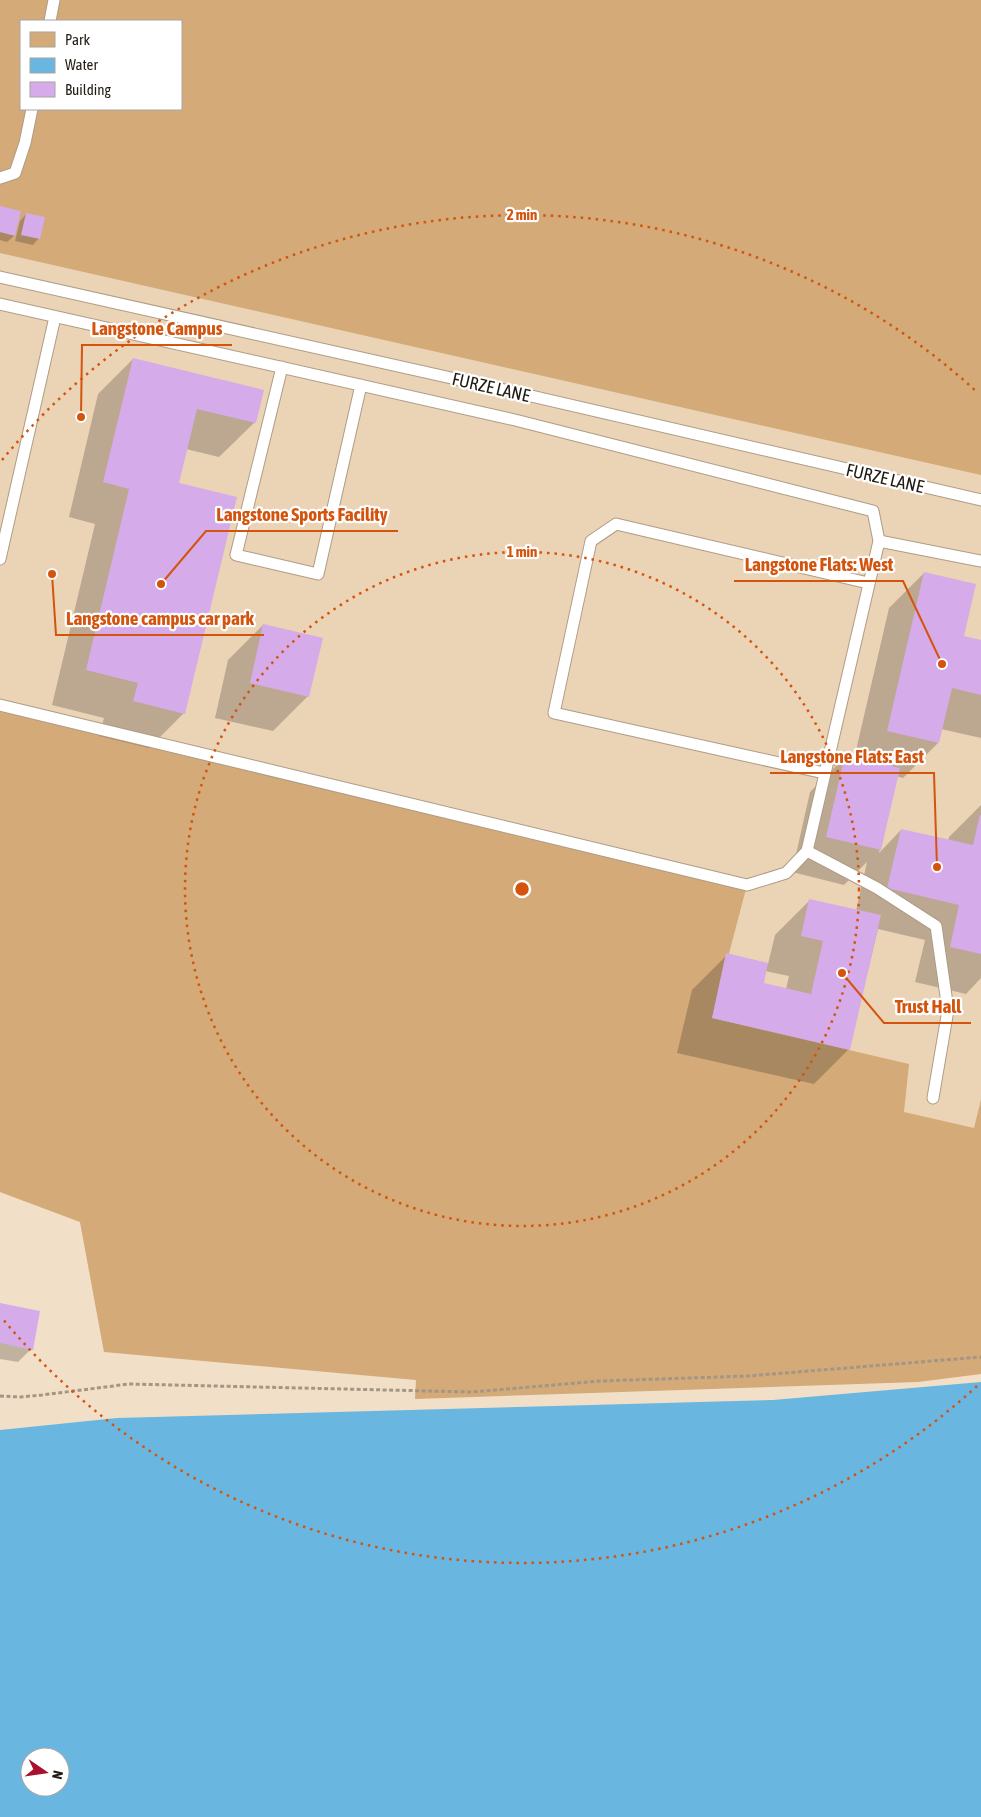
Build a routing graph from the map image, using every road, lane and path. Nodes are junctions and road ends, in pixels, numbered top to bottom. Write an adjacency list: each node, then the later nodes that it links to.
1 (54, 0): 2 (lane)
2 (50, 20)
3 (32, 110): 4 (lane)
4 (0, 178)
5 (0, 277): 10 (lane, FURZE LANE)
6 (0, 304): 7 (lane)
7 (55, 317): 8 (lane); 12 (lane)
8 (282, 366): 9 (lane); 9 (lane)
9 (362, 385): 11 (lane)
10 (981, 500)
11 (879, 541): 13 (lane); 14 (lane)
12 (0, 559)
13 (981, 560)
14 (868, 583): 16 (lane); 16 (lane)
15 (0, 705): 17 (lane)
16 (824, 773): 17 (lane)
17 (807, 852): 18 (lane)
18 (933, 1098)
19 (981, 1357): 20 (path)
20 (0, 1396)

